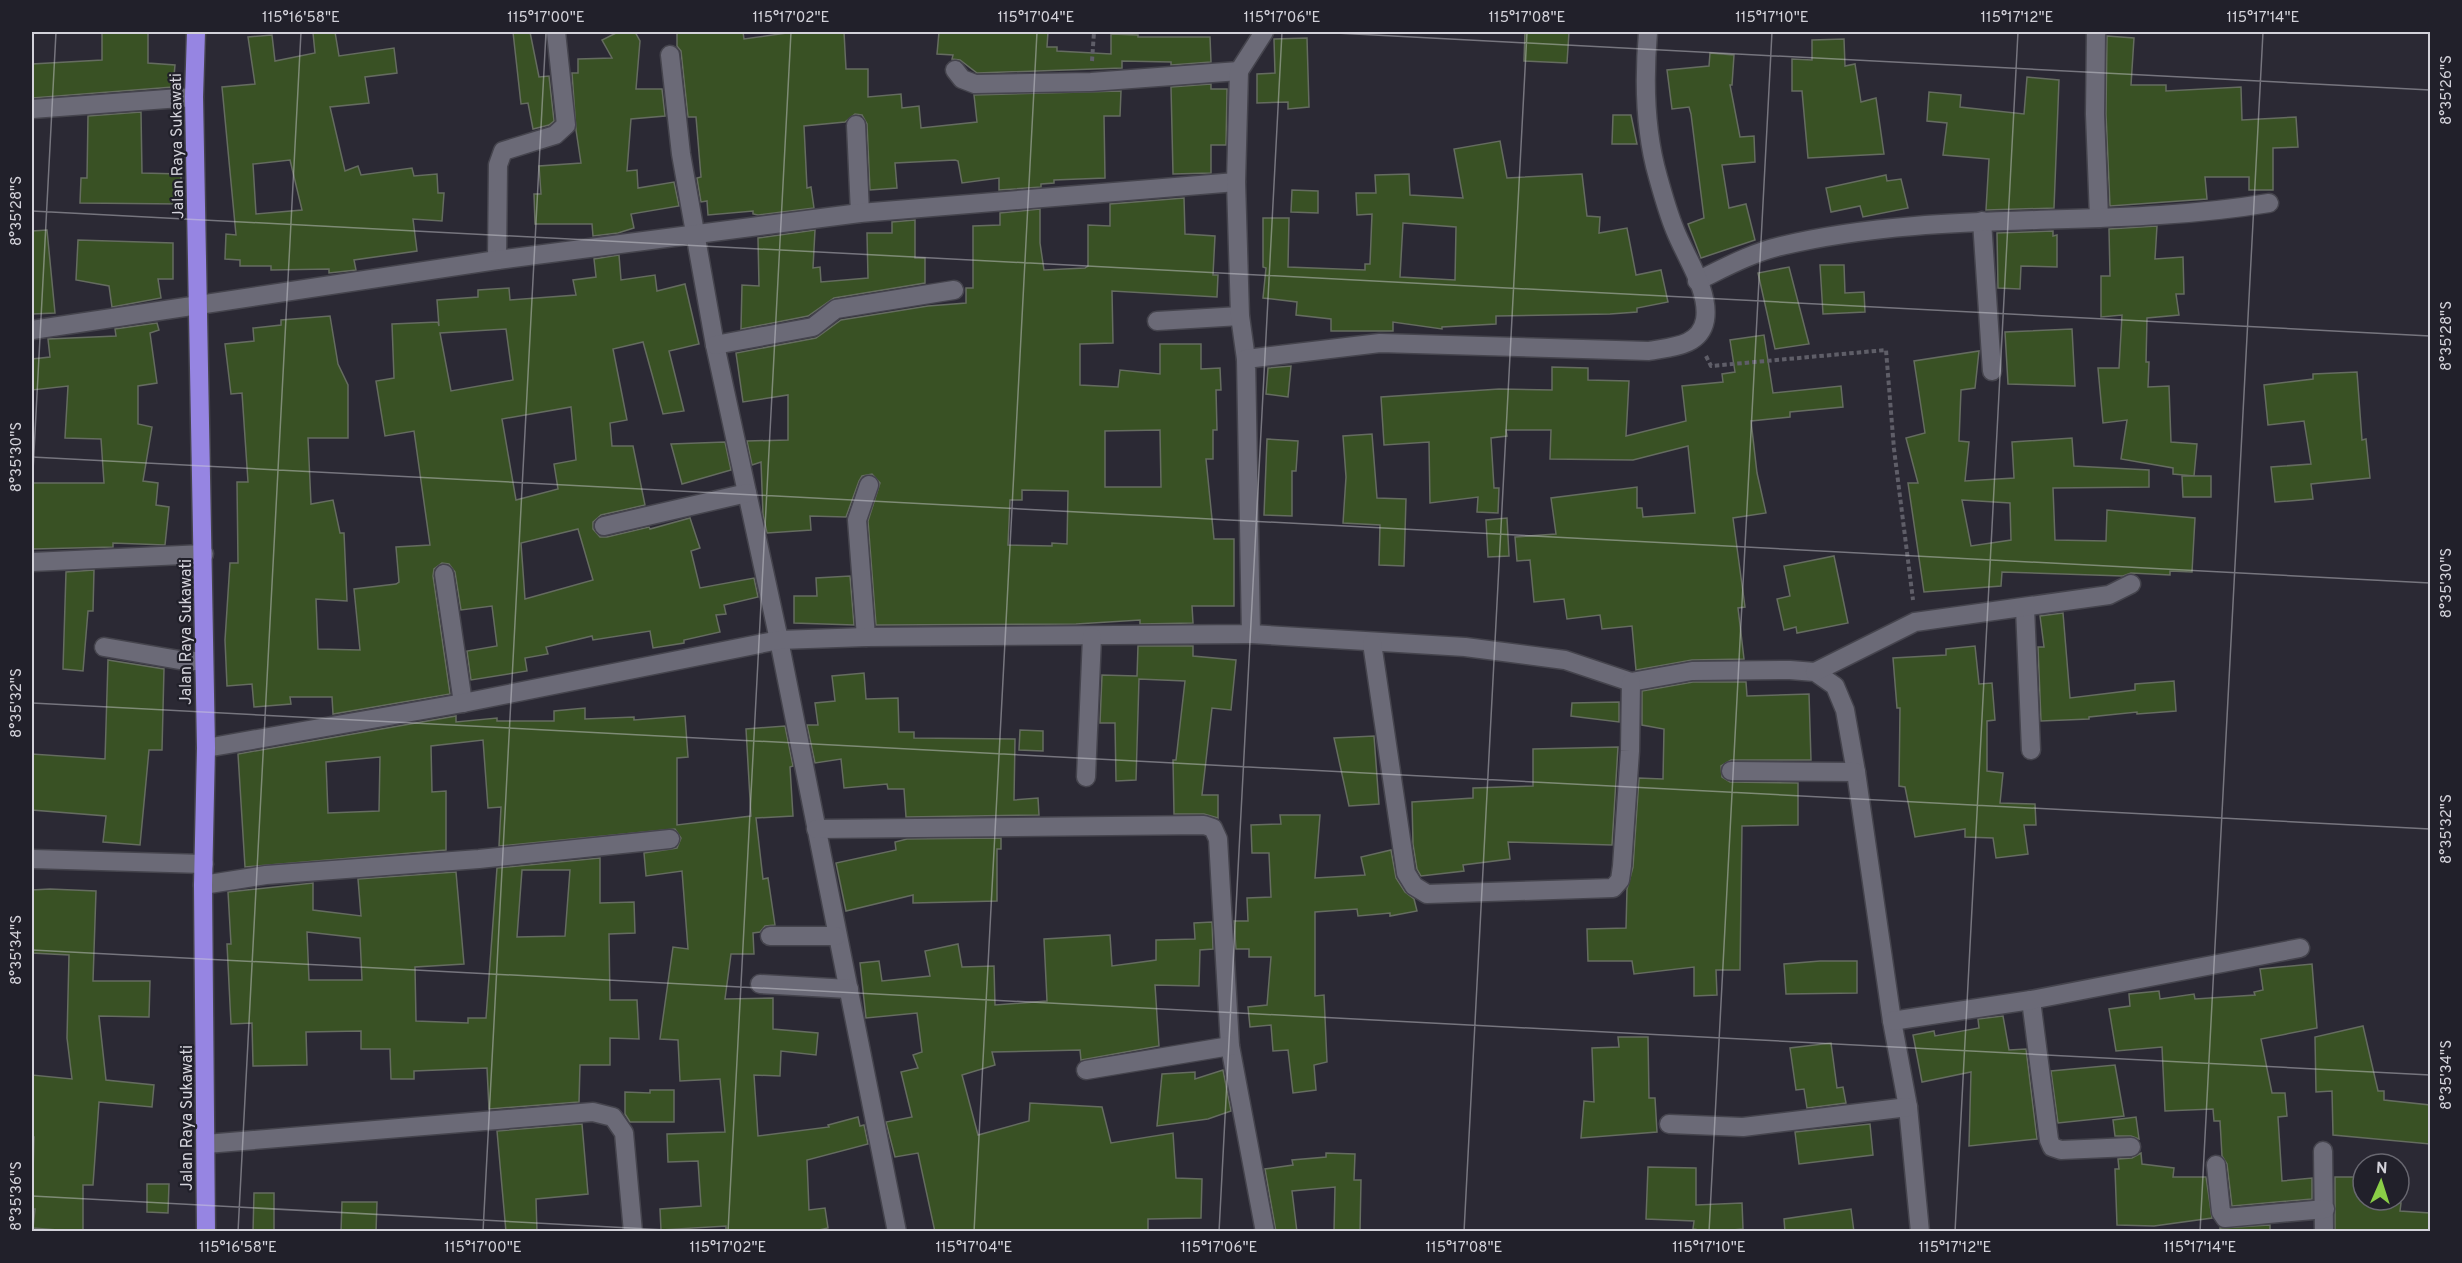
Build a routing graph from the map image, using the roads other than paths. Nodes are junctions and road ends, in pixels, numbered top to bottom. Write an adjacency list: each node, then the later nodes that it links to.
1 (196, 32): 9 (highway, Jalan Raya Sukawati)
2 (556, 32): 18 (street)
3 (1264, 32): 8 (street)
4 (1648, 32): 19 (street)
5 (2096, 32): 15 (street)
6 (670, 56): 17 (street)
7 (955, 70): 8 (street)
8 (1239, 71): 12 (street)
9 (194, 97): 10 (street); 21 (highway, Jalan Raya Sukawati)
10 (32, 109)
11 (856, 125): 14 (street)
12 (1236, 182): 14 (street); 22 (street)
13 (2269, 203): 15 (street)
14 (860, 213): 17 (street)
15 (2099, 218): 16 (street)
16 (1982, 221): 19 (street); 27 (street)
17 (696, 234): 18 (street); 25 (street)
18 (497, 260): 21 (street)
19 (1697, 281): 26 (street)
20 (954, 290): 25 (street)
21 (199, 303): 24 (street); 31 (highway, Jalan Raya Sukawati)
22 (1239, 316): 23 (street); 26 (street)
23 (1157, 321)
24 (32, 330)
25 (715, 345): 29 (street)
26 (1246, 359): 36 (street)
27 (1992, 371)
28 (869, 485): 37 (street)
29 (747, 493): 30 (street); 39 (street)
30 (604, 526)
31 (204, 554): 32 (street); 42 (highway, Jalan Raya Sukawati)
32 (32, 562)
33 (444, 574): 45 (street)
34 (2131, 584): 35 (street)
35 (2025, 608): 43 (street); 47 (street)
36 (1251, 634): 38 (street); 40 (street)
37 (866, 637): 38 (street); 39 (street)
38 (1092, 637): 50 (street)
39 (779, 640): 45 (street); 51 (street)
40 (1372, 643): 44 (street); 44 (street)
41 (104, 647): 42 (street)
42 (204, 661): 46 (highway, Jalan Raya Sukawati)
43 (1815, 672): 44 (street); 49 (street)
44 (1631, 682)
45 (464, 703): 46 (street)
46 (206, 748): 54 (highway, Jalan Raya Sukawati)
47 (2031, 750)
48 (1731, 771): 49 (street)
49 (1856, 772): 62 (street)
50 (1086, 777)
51 (816, 829): 57 (street); 63 (street)
52 (670, 839): 55 (street)
53 (32, 860): 54 (street)
54 (204, 864): 55 (highway, Jalan Raya Sukawati)
55 (203, 885): 67 (highway, Jalan Raya Sukawati)
56 (770, 936): 57 (street)
57 (836, 936): 60 (street)
58 (2300, 948): 61 (street)
59 (760, 984): 60 (street)
60 (849, 989): 74 (street)
61 (2031, 1000): 62 (street); 68 (street)
62 (1892, 1021): 65 (street)
63 (1230, 1046): 64 (street); 75 (street)
64 (1086, 1070)
65 (1908, 1107): 66 (street); 76 (street)
66 (1669, 1124)
67 (206, 1144): 72 (highway, Jalan Raya Sukawati); 73 (street)
68 (2131, 1147)
69 (2323, 1151): 71 (street)
70 (2216, 1165): 71 (street)
71 (2325, 1209): 77 (street)
72 (206, 1232)
73 (633, 1232)
74 (897, 1232)
75 (1265, 1232)
76 (1920, 1232)
77 (2324, 1232)

